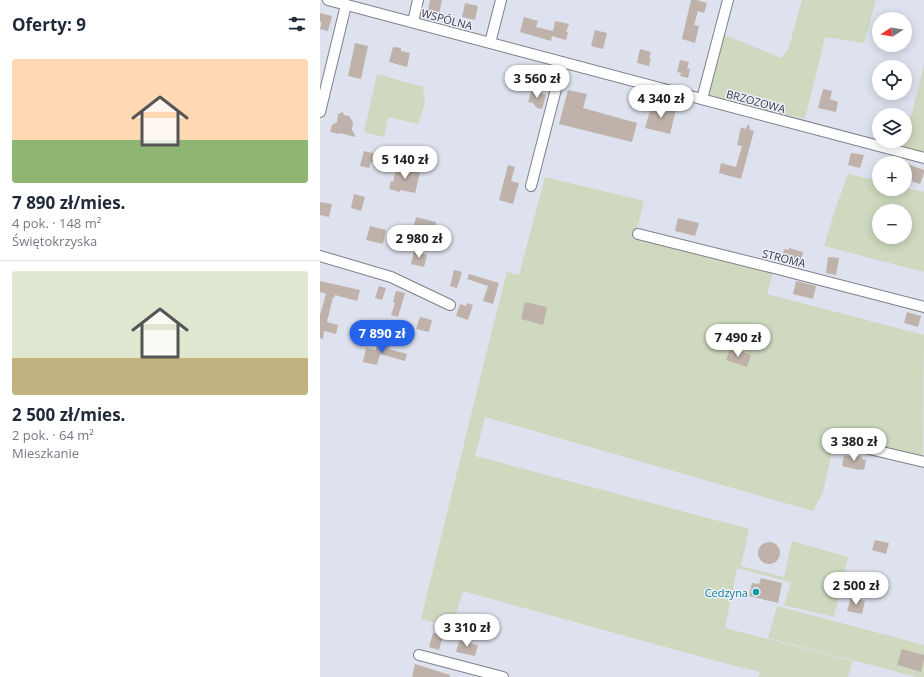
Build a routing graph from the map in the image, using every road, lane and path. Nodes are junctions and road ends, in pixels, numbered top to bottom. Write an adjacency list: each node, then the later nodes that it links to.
1 (328, 0): 5 (street, WSPÓLNA)
2 (418, 0): 6 (street)
3 (501, 0): 7 (street)
4 (728, 0): 9 (street)
5 (346, 5): 6 (street, WSPÓLNA); 10 (street)
6 (413, 22): 7 (street, WSPÓLNA)
7 (490, 43): 8 (street, BRZOZOWA)
8 (563, 62): 9 (street, BRZOZOWA); 12 (street)
9 (702, 99): 11 (street, BRZOZOWA)
10 (320, 112)
11 (924, 158)
12 (531, 186)
13 (638, 234): 16 (street, STROMA)
14 (320, 256): 15 (street)
15 (450, 305)
16 (924, 308)
17 (844, 443): 18 (street)
18 (924, 462)
19 (419, 655): 20 (street)
20 (503, 677)

